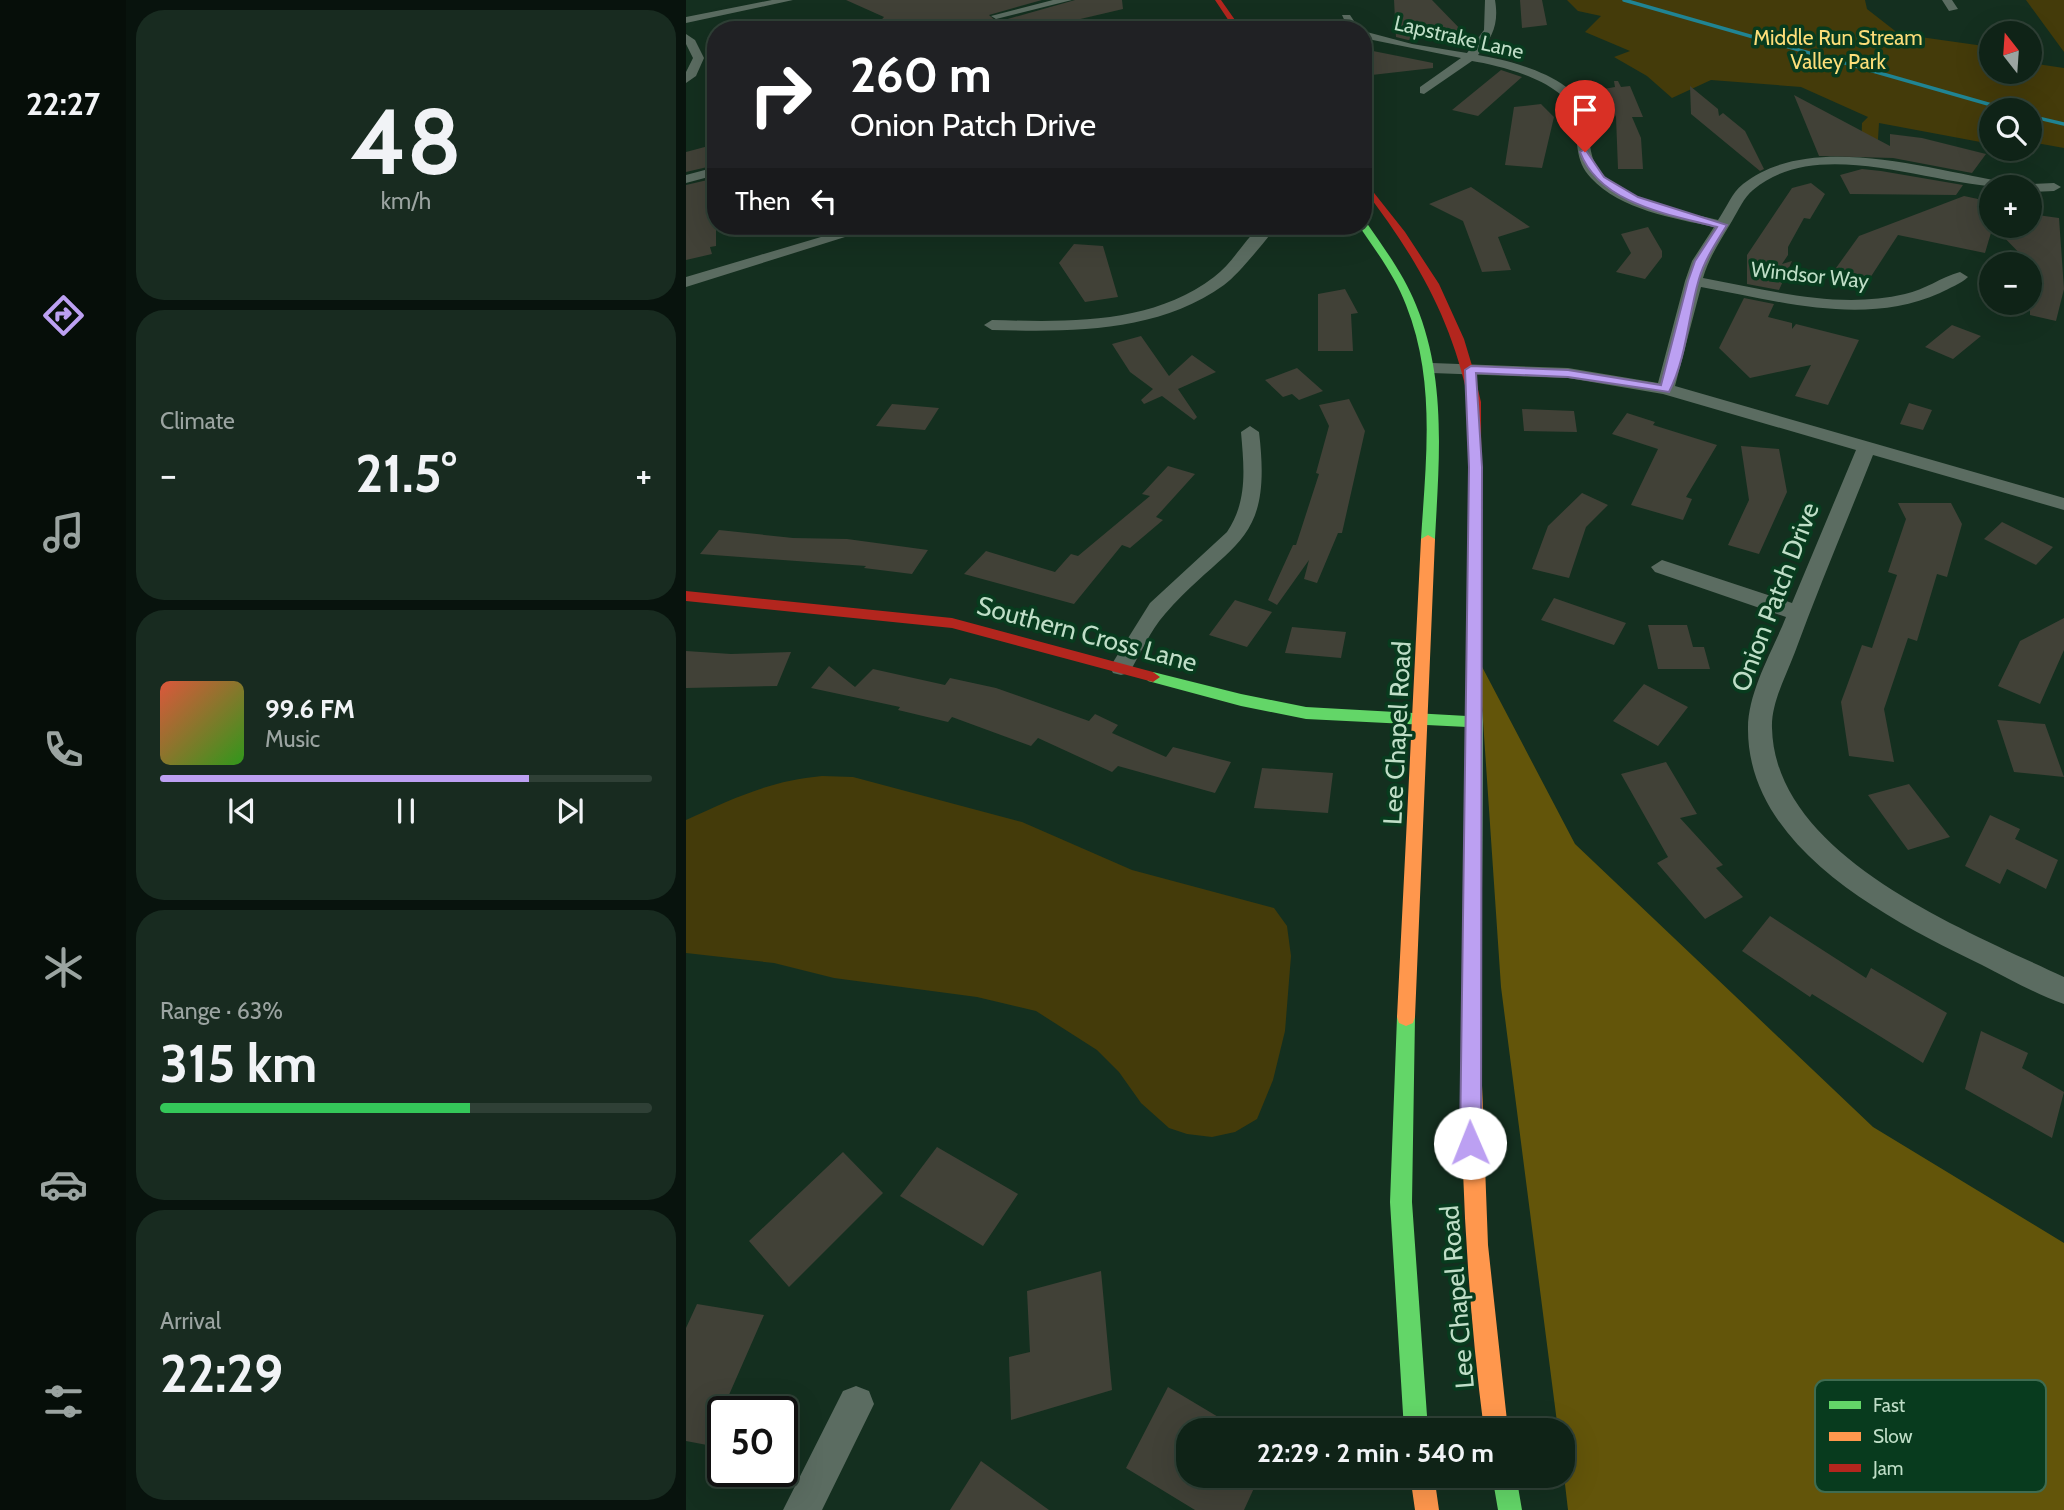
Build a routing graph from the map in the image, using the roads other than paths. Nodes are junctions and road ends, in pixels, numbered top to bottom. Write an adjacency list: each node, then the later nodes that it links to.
1 (788, 0): 7 (street)
2 (1067, 0): 5 (street)
3 (1218, 0): 8 (main road)
4 (1490, 0): 12 (street)
5 (996, 16)
6 (1346, 18): 9 (street, Lapstrake Lane)
7 (686, 20)
8 (1233, 21)
9 (1348, 21)
10 (1372, 36): 12 (street, Lapstrake Lane)
11 (686, 37): 13 (street)
12 (1469, 57): 14 (street); 21 (street, Lapstrake Lane)
13 (696, 74)
14 (1424, 90)
15 (707, 173): 16 (street)
16 (686, 179)
17 (1979, 182): 21 (street)
18 (2054, 187): 19 (street)
19 (2042, 188)
20 (1372, 202): 30 (main road, Lee Chapel Road)
21 (1722, 225): 26 (street)
22 (843, 235): 27 (street)
23 (1260, 235): 28 (street)
24 (1371, 235): 29 (main road, Lee Chapel Road)
25 (1960, 277): 26 (street, Windsor Way)
26 (1693, 281): 31 (street)
27 (686, 282)
28 (992, 325)
29 (1432, 368): 30 (street); 39 (main road, Lee Chapel Road)
30 (1471, 370): 31 (street); 40 (main road, Lee Chapel Road)
31 (1665, 389): 33 (street)
32 (1250, 432): 38 (street)
33 (1867, 446): 34 (street); 37 (street, Onion Patch Drive)
34 (2064, 504)
35 (1662, 567): 37 (street)
36 (686, 596): 38 (main road, Southern Cross Lane)
37 (1798, 613): 41 (street, Onion Patch Drive)
38 (1122, 667): 39 (main road, Southern Cross Lane)
39 (1422, 719): 40 (main road, Southern Cross Lane); 43 (main road, Lee Chapel Road)
40 (1475, 722): 44 (main road, Lee Chapel Road)
41 (2064, 991)
42 (856, 1404): 47 (street)
43 (1415, 1418)
44 (1494, 1418)
45 (1424, 1488): 48 (main road)
46 (1506, 1488): 49 (main road)
47 (802, 1510)
48 (1427, 1510)
49 (1510, 1510)

